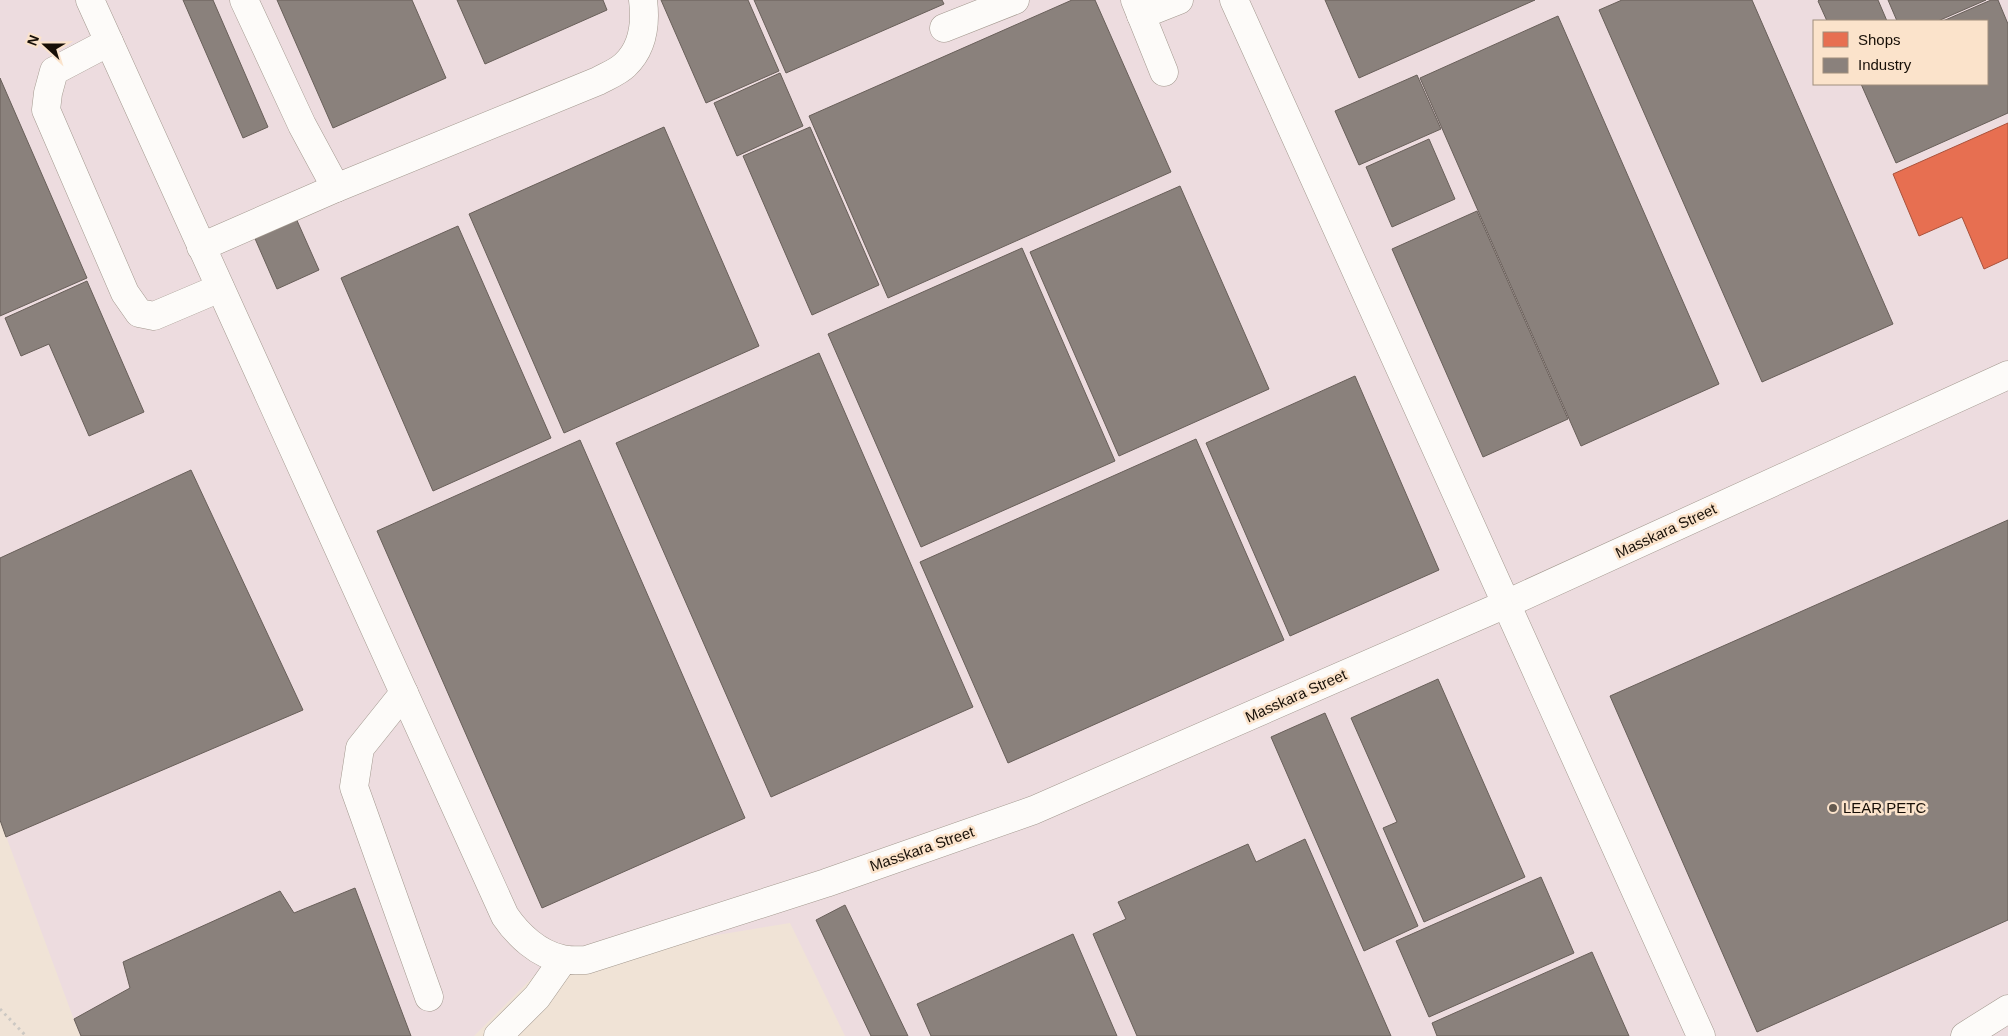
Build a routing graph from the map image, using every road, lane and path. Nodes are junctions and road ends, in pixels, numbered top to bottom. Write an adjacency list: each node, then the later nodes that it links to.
1 (90, 0): 9 (street)
2 (244, 0): 11 (street)
3 (643, 0): 11 (street)
4 (1015, 0): 8 (street)
5 (1179, 0): 7 (street)
6 (1234, 0): 15 (street)
7 (1138, 7): 10 (street)
8 (944, 28)
9 (109, 42): 12 (street); 13 (street)
10 (1164, 72)
11 (336, 188): 12 (street)
12 (201, 247): 13 (street)
13 (220, 288): 16 (street)
14 (2008, 375): 15 (street, Masskara Street)
15 (1506, 604): 17 (street, Masskara Street); 23 (street)
16 (404, 693): 17 (street); 18 (street)
17 (563, 960): 22 (street)
18 (430, 997)
19 (0, 1008): 21 (path)
20 (2008, 1009): 24 (street)
21 (26, 1036)
22 (498, 1036)
23 (1701, 1036)
24 (1965, 1036)

